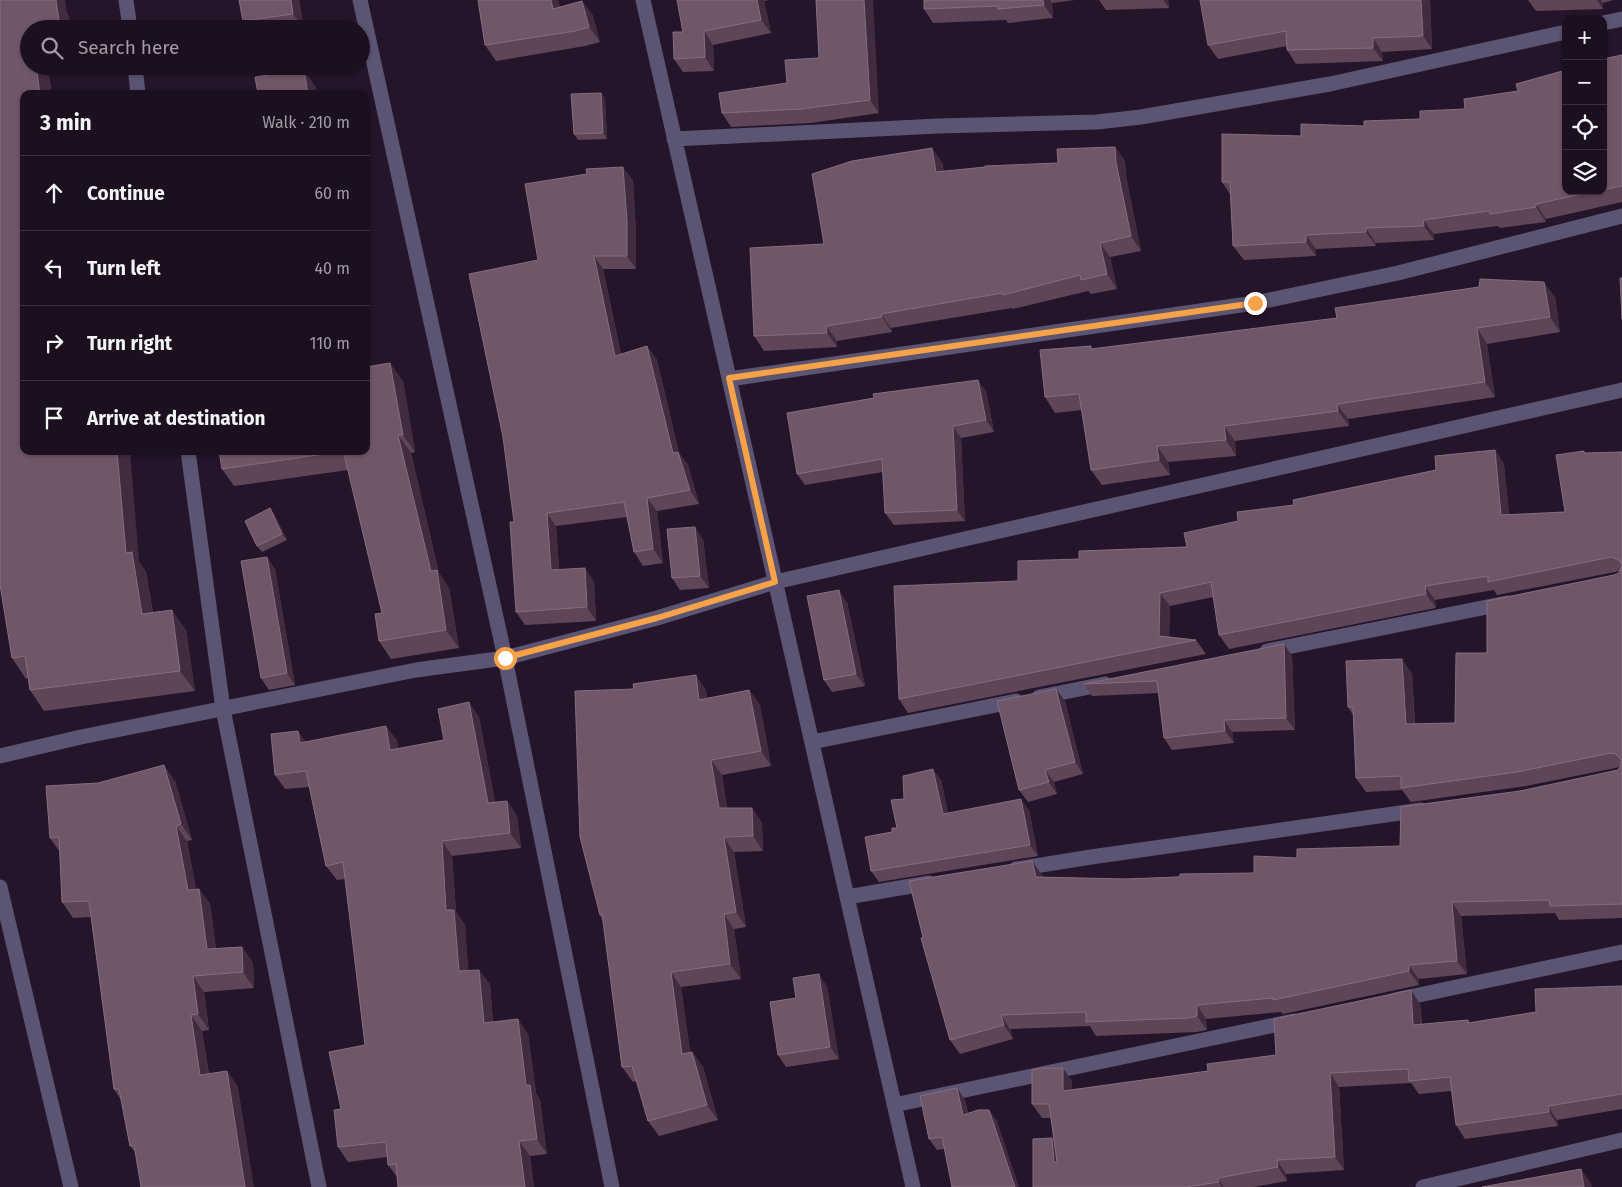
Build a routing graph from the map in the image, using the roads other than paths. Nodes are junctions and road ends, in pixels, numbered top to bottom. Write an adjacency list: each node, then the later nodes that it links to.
1 (126, 0): 5 (street)
2 (360, 0): 6 (street)
3 (643, 0): 12 (street)
4 (1622, 19): 7 (street)
5 (129, 20)
6 (364, 20)
7 (1607, 22)
8 (1562, 33): 12 (street)
9 (370, 45): 20 (street)
10 (136, 75): 11 (street)
11 (138, 90)
12 (674, 139): 14 (street)
13 (1622, 216): 14 (street)
14 (729, 378): 17 (street)
15 (1622, 390): 17 (street)
16 (189, 455): 22 (street)
17 (775, 582): 20 (street); 23 (street)
18 (1524, 599): 19 (street)
19 (1251, 654)
20 (505, 658): 22 (street); 37 (street)
21 (1114, 682): 23 (street)
22 (223, 709): 24 (street); 36 (street)
23 (812, 742): 29 (street)
24 (0, 756)
25 (1431, 809): 26 (street)
26 (1003, 871)
27 (944, 881): 29 (street)
28 (0, 887): 35 (street)
29 (847, 897): 33 (street)
30 (1622, 952): 31 (street)
31 (1379, 1003)
32 (1311, 1017): 33 (street)
33 (894, 1104): 38 (street)
34 (1622, 1140): 39 (street)
35 (72, 1187)
36 (319, 1187)
37 (612, 1187)
38 (913, 1187)
39 (1423, 1187)

